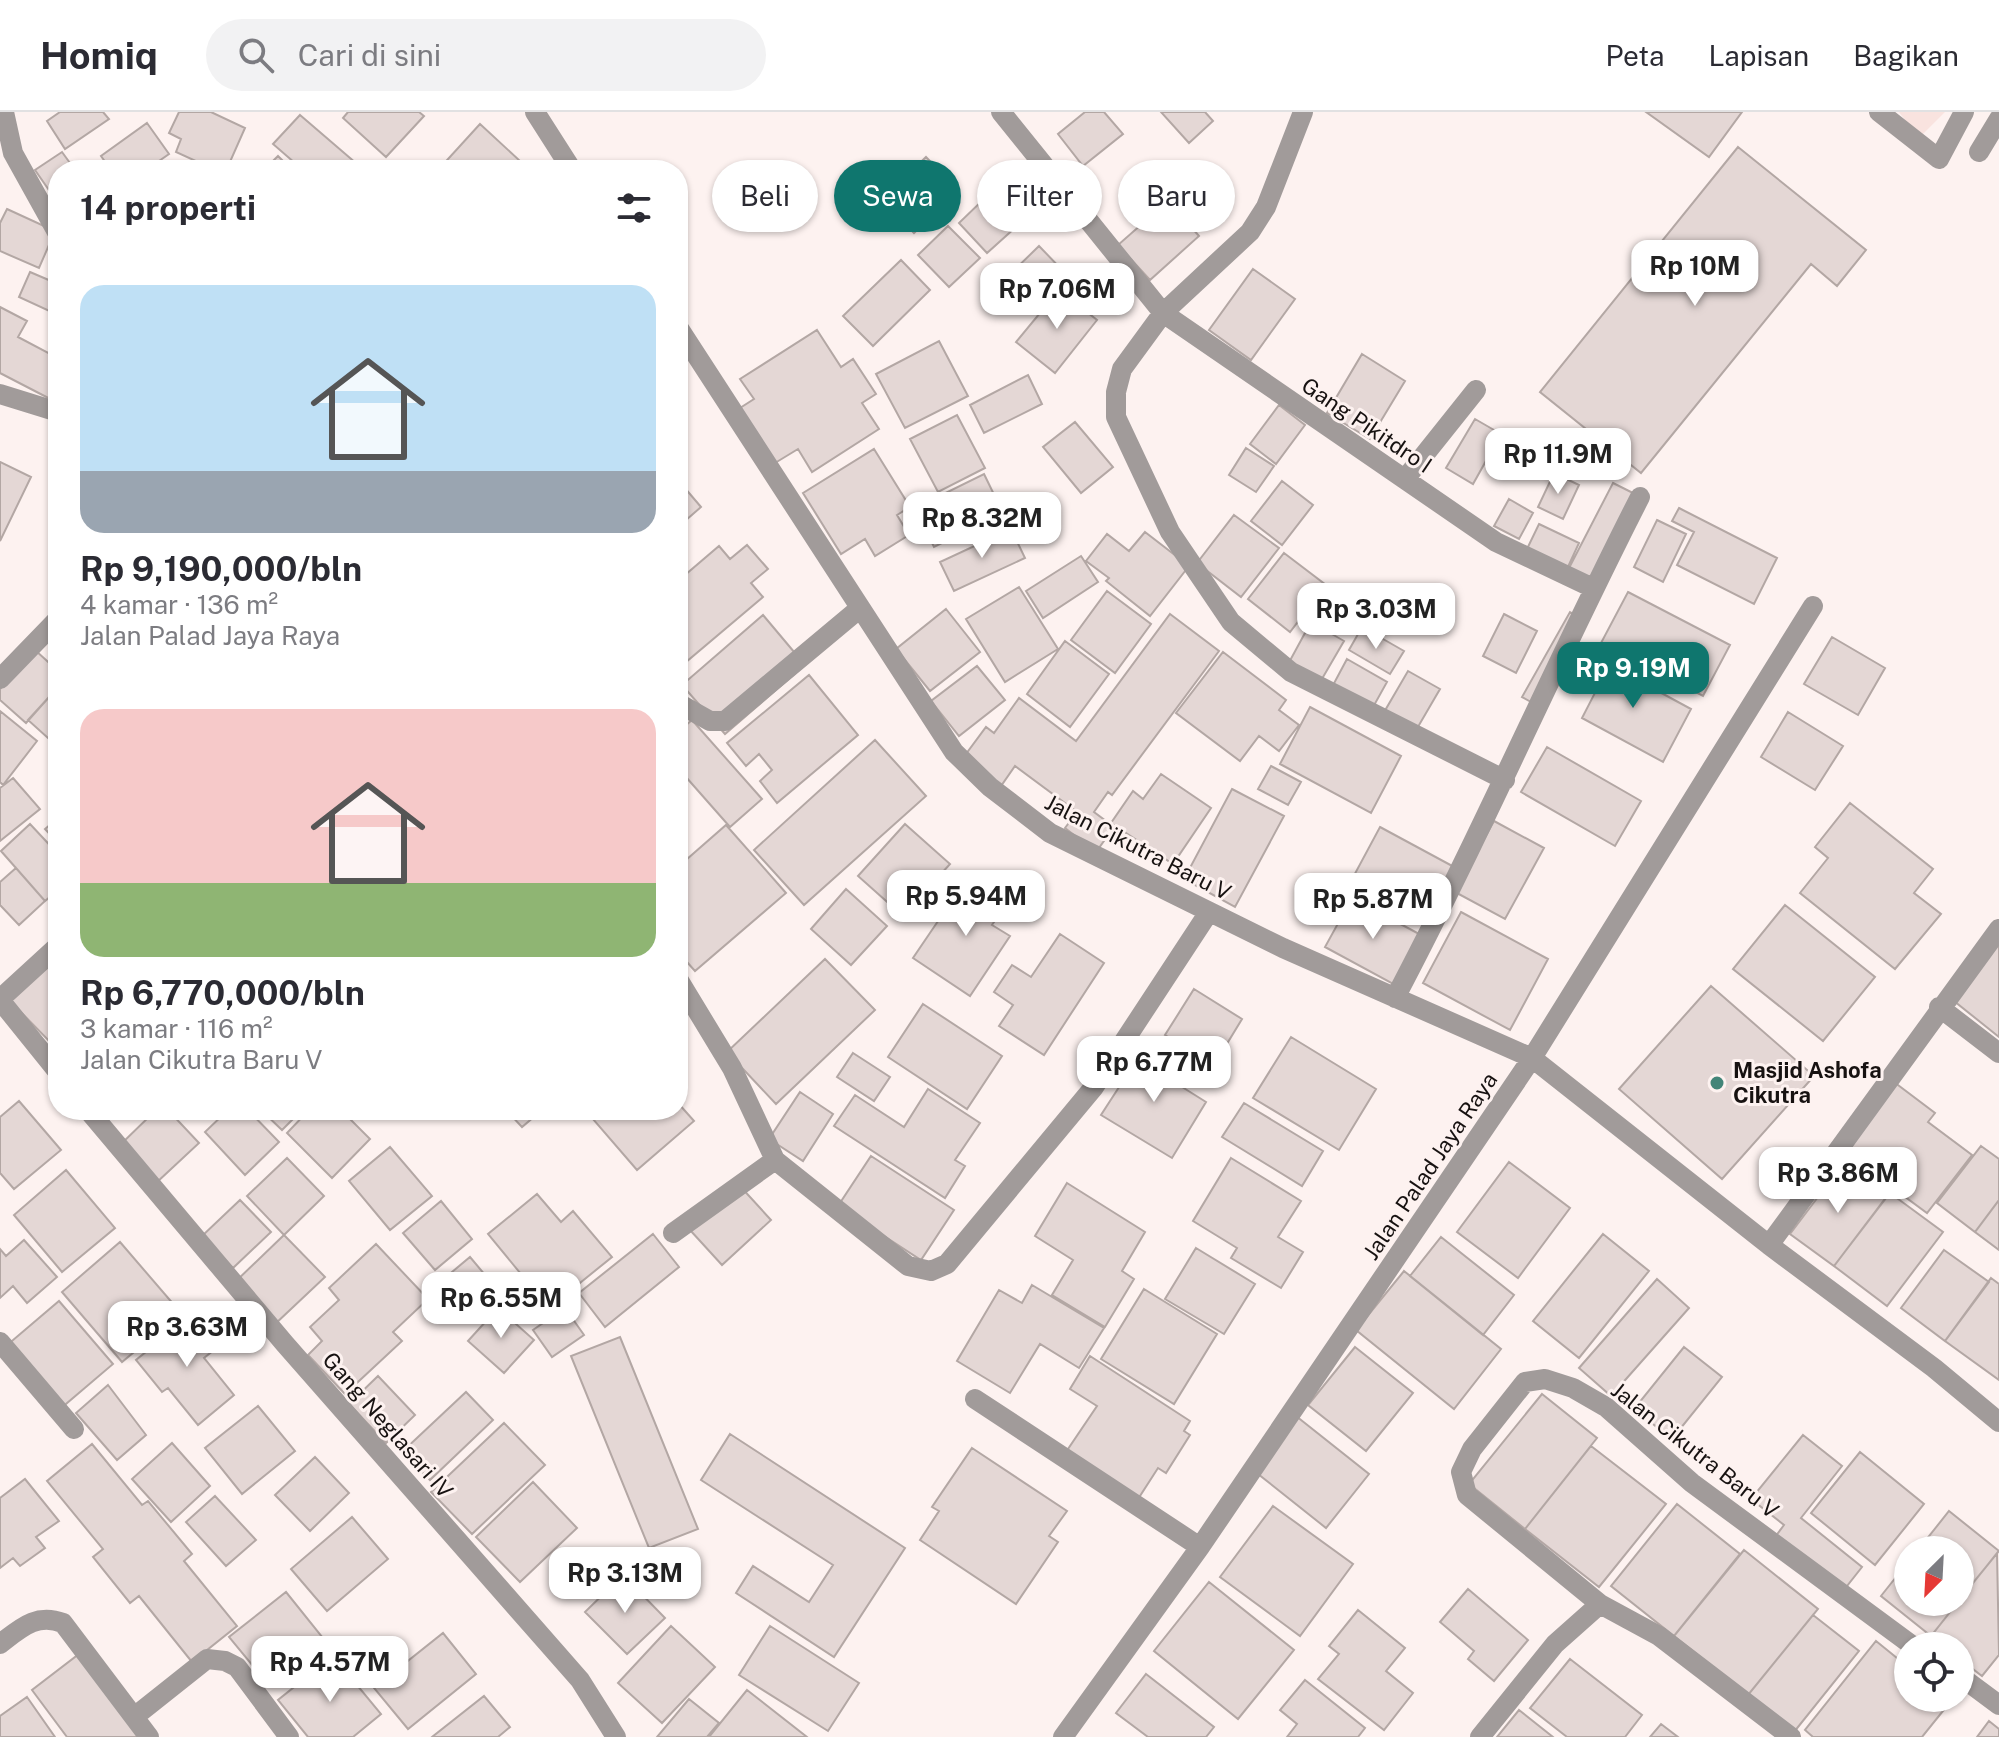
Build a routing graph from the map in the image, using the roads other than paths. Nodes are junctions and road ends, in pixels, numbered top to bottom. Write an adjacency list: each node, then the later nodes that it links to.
1 (4, 112): 10 (street)
2 (535, 112): 9 (street)
3 (1001, 112): 11 (street, Gang Pikitdro I)
4 (1303, 112): 11 (street)
5 (1879, 112): 6 (street)
6 (1964, 112)
7 (1999, 119): 8 (street)
8 (1979, 152)
9 (566, 160)
10 (48, 216)
11 (1163, 313): 16 (street, Gang Pikitdro I); 24 (street)
12 (688, 342): 20 (street, Jalan Cikutra Baru V)
13 (1476, 390): 16 (street)
14 (0, 394): 15 (street)
15 (48, 409)
16 (1405, 479): 18 (street, Gang Pikitdro I)
17 (1640, 497): 18 (street)
18 (1593, 588): 24 (street)
19 (1813, 606): 33 (street, Jalan Palad Jaya Raya)
20 (859, 609): 23 (street); 25 (street, Jalan Cikutra Baru V)
21 (48, 629): 22 (street)
22 (0, 679)
23 (688, 709)
24 (1505, 780): 29 (street)
25 (1209, 912): 29 (street, Jalan Cikutra Baru V); 36 (street)
26 (1999, 929): 31 (street)
27 (48, 955): 30 (street)
28 (688, 995): 36 (street)
29 (1395, 998): 33 (street, Jalan Cikutra Baru V)
30 (0, 999): 34 (street)
31 (1939, 1007): 32 (street); 38 (street)
32 (1999, 1053)
33 (1532, 1058): 38 (street, Jalan Cikutra Baru V); 43 (street, Jalan Palad Jaya Raya)
34 (48, 1059)
35 (96, 1120): 52 (street, Gang Neglasari IV)
36 (775, 1160): 37 (street)
37 (673, 1233)
38 (1769, 1245): 41 (street, Jalan Cikutra Baru V)
39 (0, 1342): 42 (street)
40 (975, 1399): 43 (street)
41 (1999, 1422)
42 (74, 1429)
43 (1200, 1547): 53 (street, Jalan Palad Jaya Raya)
44 (1600, 1604): 45 (street, Jalan Cikutra Baru V); 54 (street); 55 (street, Jalan Cikutra Baru V)
45 (1894, 1632)
46 (0, 1644): 49 (street)
47 (1974, 1686): 48 (street)
48 (1999, 1705)
49 (134, 1717): 50 (street); 51 (street)
50 (149, 1737)
51 (289, 1737)
52 (616, 1737)
53 (1063, 1737)
54 (1480, 1737)
55 (1791, 1737)

